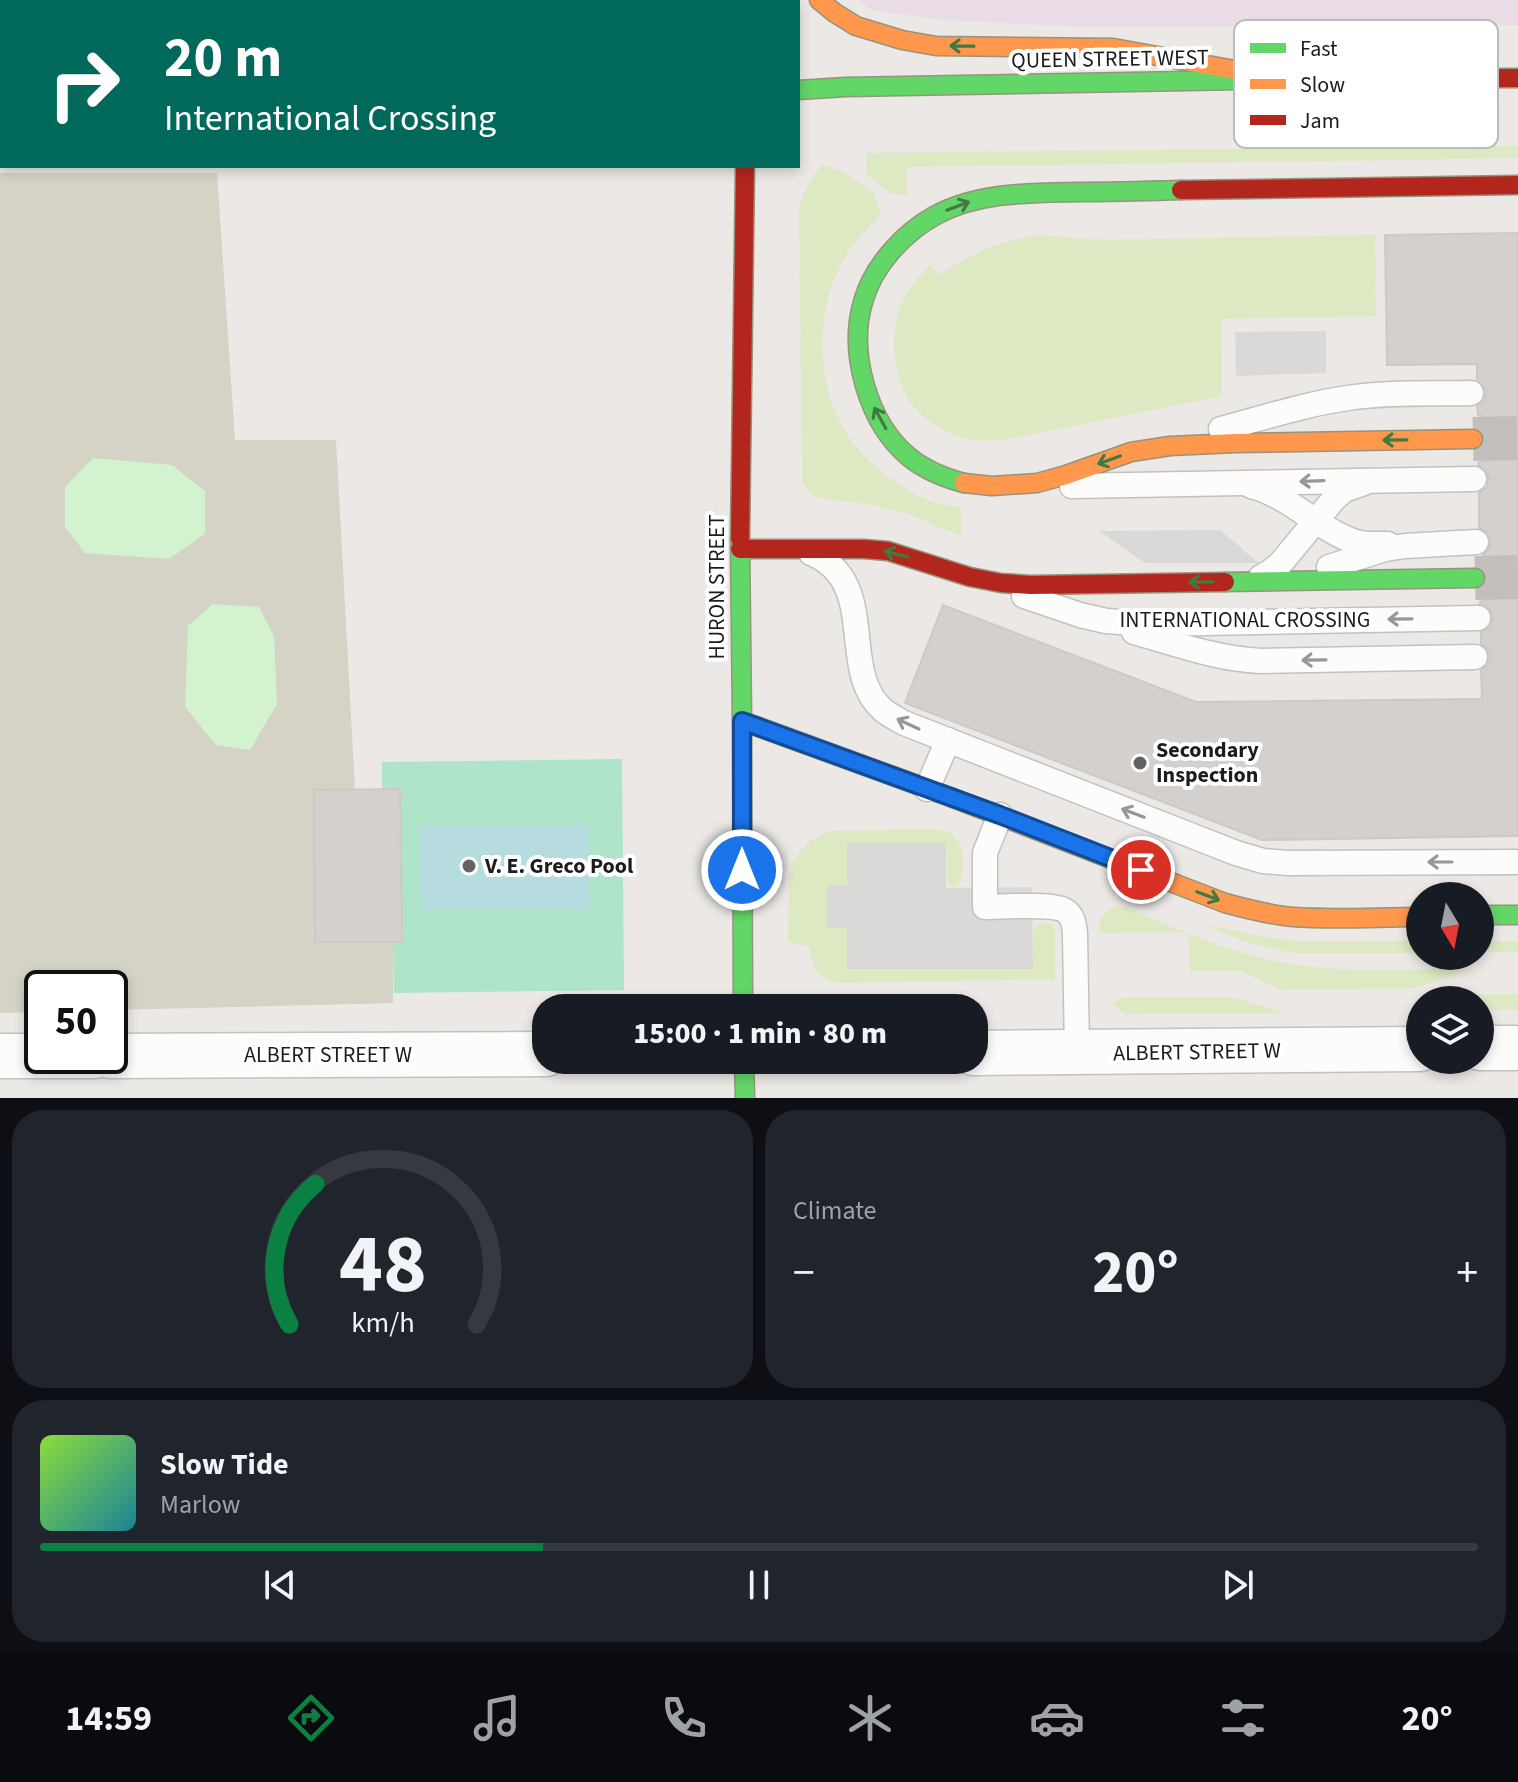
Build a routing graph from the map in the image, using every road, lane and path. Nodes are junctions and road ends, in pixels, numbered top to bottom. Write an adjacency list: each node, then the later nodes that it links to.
1 (819, 0): 2 (main road, one-way to 1)
2 (1234, 69)
3 (1498, 78): 4 (main road, QUEEN STREET WEST)
4 (1518, 78)
5 (1234, 80): 6 (main road, QUEEN STREET WEST)
6 (800, 90)
7 (745, 168): 20 (main road, HURON STREET)
8 (1518, 185): 15 (main road, one-way to 8)
9 (1471, 393): 11 (lane)
10 (1473, 439): 11 (main road, one-way to 11)
11 (1149, 448): 15 (main road, one-way to 15)
12 (1378, 479): 13 (lane); 14 (lane, one-way to 14); 16 (lane)
13 (1474, 479)
14 (1238, 484): 15 (lane); 16 (lane)
15 (1007, 488)
16 (1316, 520): 18 (lane); 23 (lane)
17 (1476, 542): 18 (lane)
18 (1426, 544): 23 (lane)
19 (801, 548): 20 (main road, INTERNATIONAL CROSSING); 21 (main road, INTERNATIONAL CROSSING, one-way to 19); 28 (lane, one-way to 19)
20 (740, 549): 27 (main road, HURON STREET)
21 (970, 577): 23 (main road, INTERNATIONAL CROSSING, one-way to 21); 24 (lane, INTERNATIONAL CROSSING)
22 (1475, 578): 23 (main road, INTERNATIONAL CROSSING)
23 (1254, 581)
24 (1080, 615): 25 (lane, INTERNATIONAL CROSSING, one-way to 24); 26 (lane, one-way to 24)
25 (1478, 618)
26 (1475, 657)
27 (742, 721): 29 (main road); 35 (main road, HURON STREET)
28 (948, 740): 29 (lane); 31 (lane, one-way to 28)
29 (927, 789): 30 (main road)
30 (1000, 815): 34 (main road, one-way to 34); 40 (lane)
31 (1518, 862)
32 (1494, 915): 33 (main road)
33 (1518, 915)
34 (1406, 917)
35 (743, 994)
36 (1494, 1048): 37 (street)
37 (1518, 1048)
38 (1406, 1049): 40 (street, ALBERT STREET W)
39 (988, 1053): 40 (street, ALBERT STREET W)
40 (1077, 1053)
41 (532, 1054): 44 (street, ALBERT STREET W)
42 (0, 1056): 43 (street)
43 (24, 1056)
44 (128, 1056)
45 (744, 1074): 46 (main road)
46 (745, 1098)

